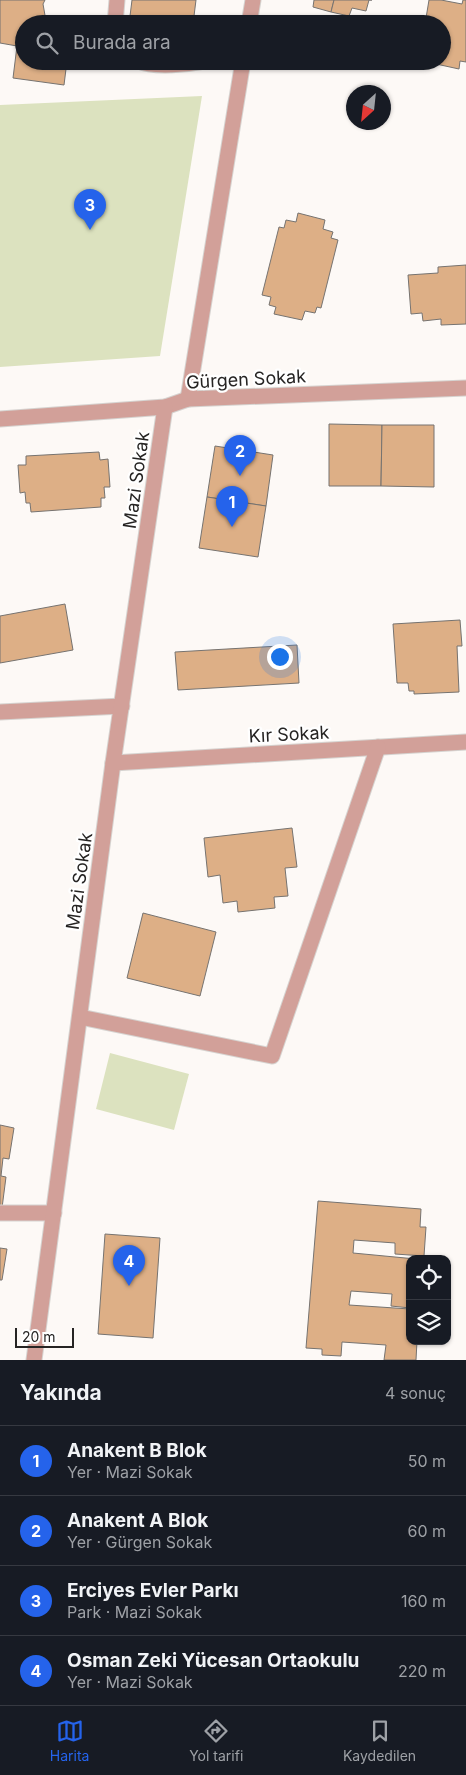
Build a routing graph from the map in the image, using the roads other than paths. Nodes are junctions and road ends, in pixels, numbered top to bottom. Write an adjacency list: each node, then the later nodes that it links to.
1 (118, 0): 3 (street)
2 (253, 0): 4 (street)
3 (116, 15)
4 (250, 15)
5 (242, 70): 7 (street)
6 (466, 388): 7 (street, Gürgen Sokak)
7 (188, 398): 8 (street, Gürgen Sokak)
8 (165, 407): 9 (street, Gürgen Sokak); 10 (street, Mazi Sokak)
9 (0, 419)
10 (122, 706): 11 (street); 14 (street, Mazi Sokak)
11 (0, 712)
12 (466, 742): 13 (street, Kır Sokak)
13 (378, 747): 14 (street, Kır Sokak); 15 (street)
14 (113, 763): 15 (street, Mazi Sokak)
15 (80, 1017): 17 (street, Mazi Sokak)
16 (0, 1213): 17 (street)
17 (54, 1213): 18 (street, Mazi Sokak)
18 (34, 1360)

